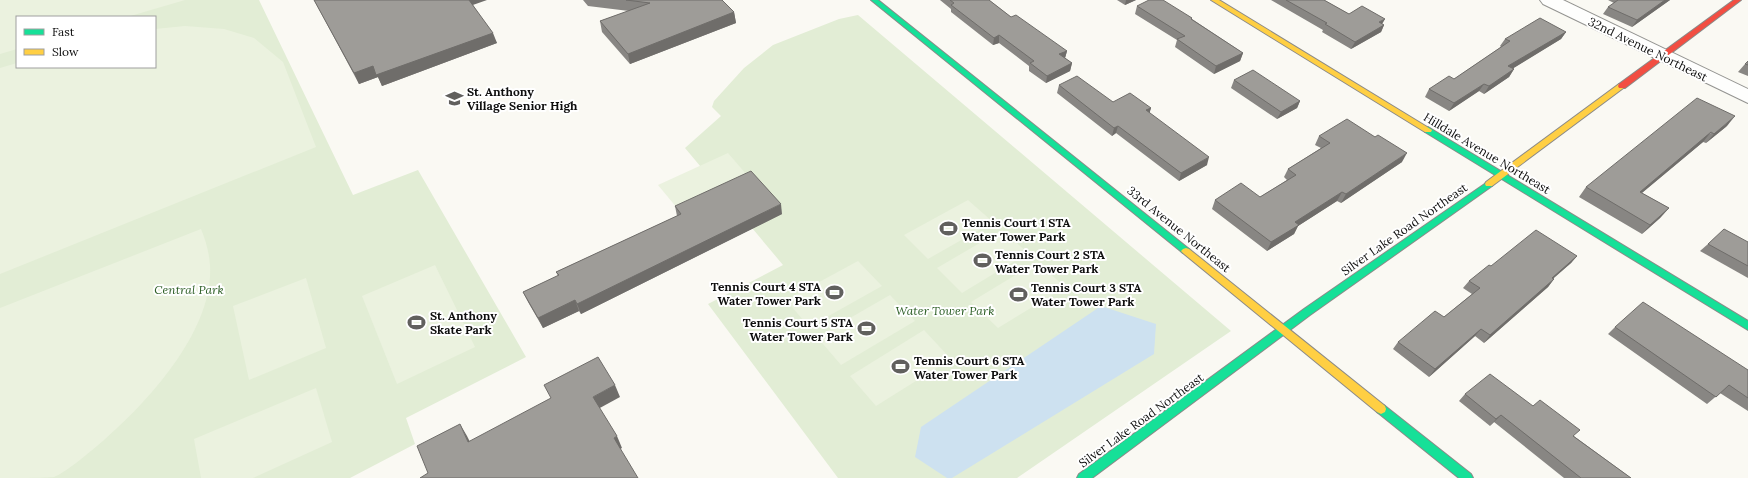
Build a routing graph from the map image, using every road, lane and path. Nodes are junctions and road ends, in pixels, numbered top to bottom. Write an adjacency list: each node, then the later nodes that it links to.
1 (874, 0): 9 (street, 33rd Avenue Northeast)
2 (1214, 0): 7 (street, Hilldale Avenue Northeast)
3 (1549, 0): 5 (street, 32nd Avenue Northeast)
4 (1738, 0): 5 (street, Silver Lake Road Northeast)
5 (1663, 56): 6 (street, 32nd Avenue Northeast); 7 (street, Silver Lake Road Northeast)
6 (1748, 97)
7 (1501, 175): 8 (street, Hilldale Avenue Northeast); 9 (street, Silver Lake Road Northeast)
8 (1748, 326)
9 (1283, 330): 10 (street, Silver Lake Road Northeast); 11 (street, 33rd Avenue Northeast)
10 (1083, 478)
11 (1467, 478)

